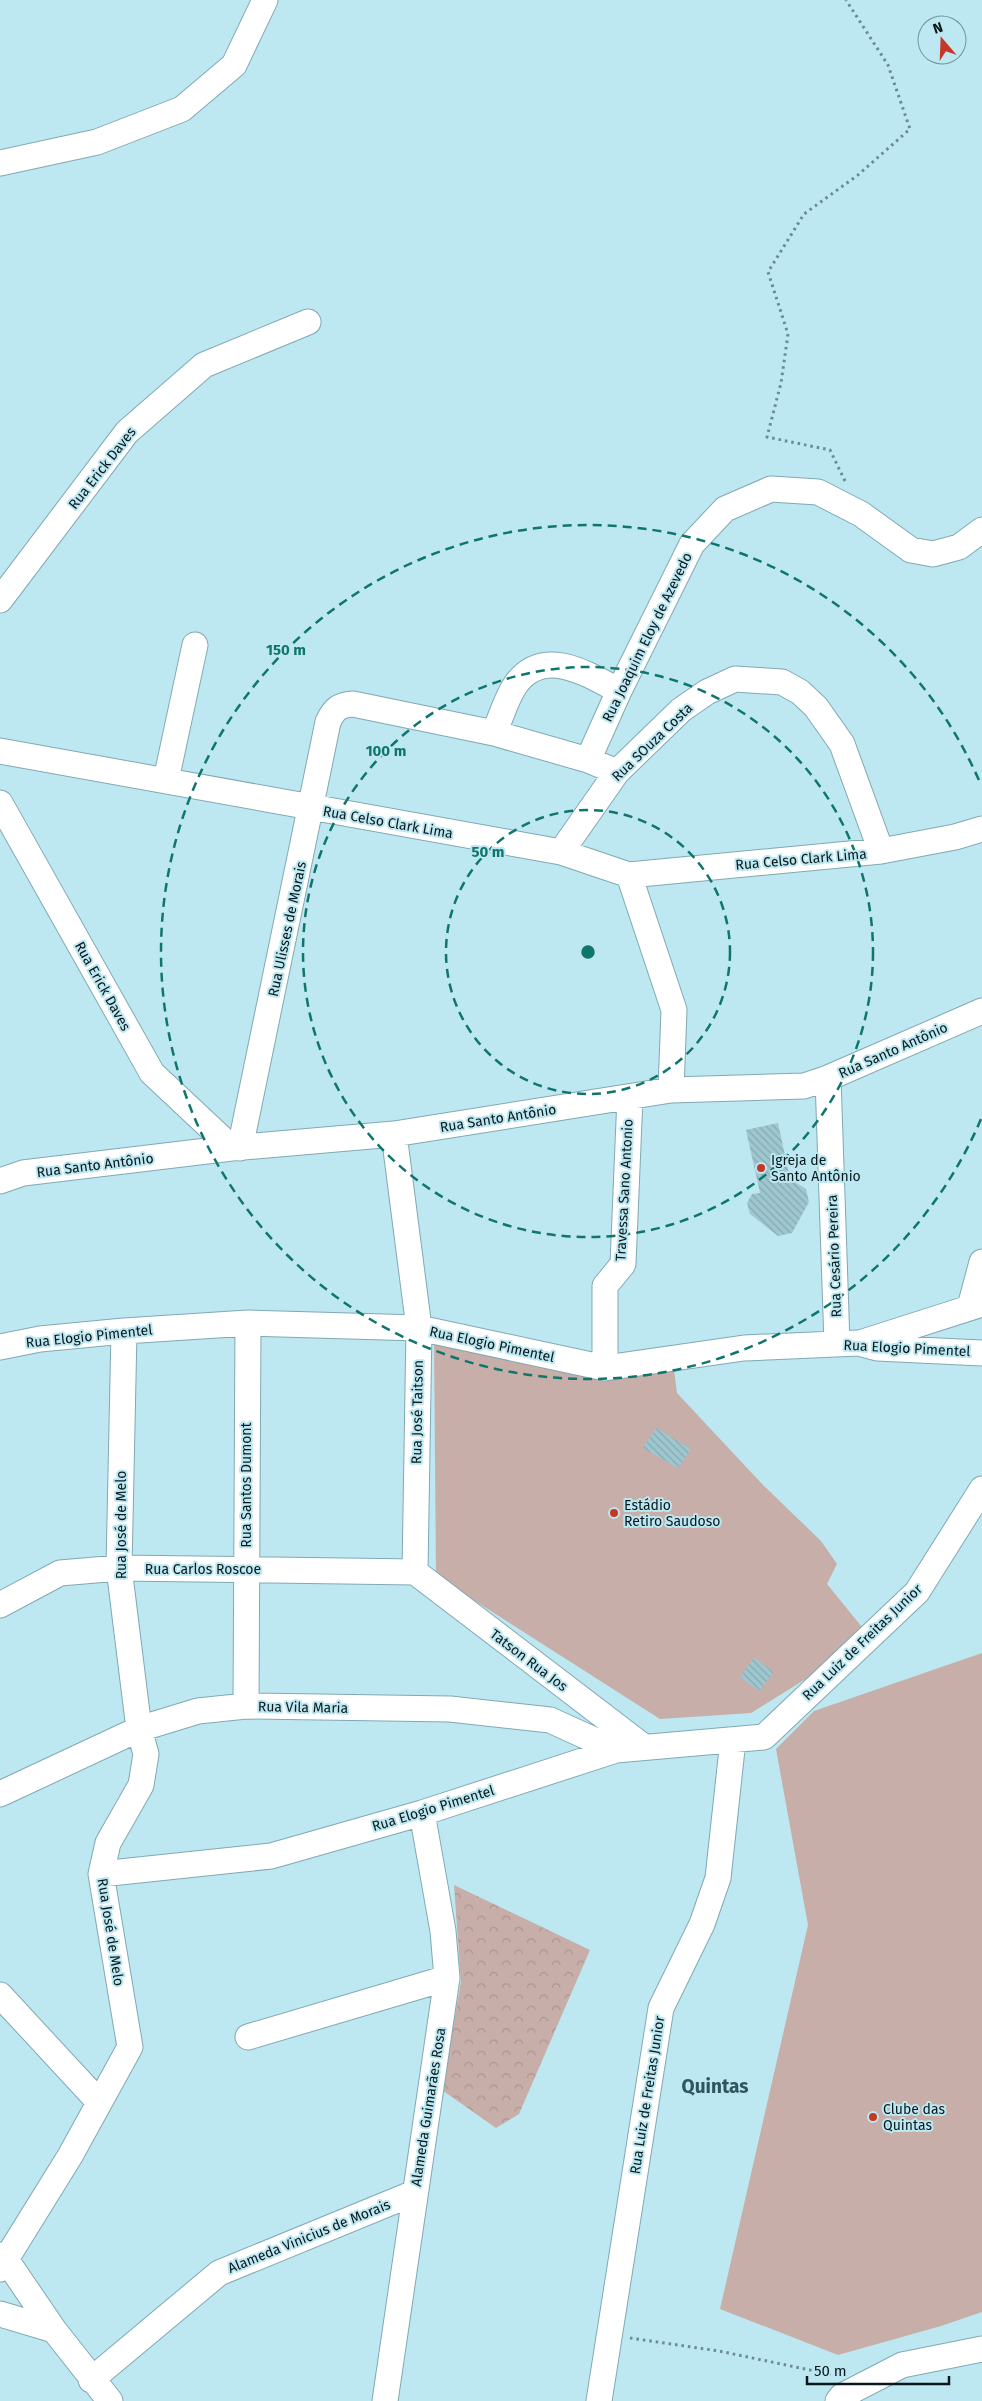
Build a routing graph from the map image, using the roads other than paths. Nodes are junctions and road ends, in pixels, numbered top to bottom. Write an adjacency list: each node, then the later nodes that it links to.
1 (265, 0): 2 (street)
2 (0, 163)
3 (308, 322): 5 (street, Rua Erick Daves)
4 (982, 530): 7 (street, Rua Joaquim Eloy de Azevedo)
5 (0, 600)
6 (196, 645): 12 (street)
7 (619, 690): 8 (street); 10 (street, Rua Joaquim Eloy de Azevedo)
8 (494, 733): 10 (street); 14 (street, Rua Ulisses de Morais)
9 (0, 750): 12 (street, Rua Celso Clark Lima)
10 (588, 760): 11 (street)
11 (617, 772): 16 (street, Rua SOuza Costa); 17 (street, Rua SOuza Costa)
12 (166, 780): 14 (street, Rua Celso Clark Lima)
13 (0, 803): 24 (street, Rua Erick Daves)
14 (312, 808): 16 (street, Rua Celso Clark Lima); 24 (street, Rua Ulisses de Morais)
15 (982, 829): 17 (street, Rua Celso Clark Lima)
16 (561, 852): 18 (street, Rua Celso Clark Lima)
17 (881, 852): 18 (street, Rua Celso Clark Lima)
18 (630, 875): 21 (street)
19 (982, 1011): 20 (street, Rua Santo Antônio)
20 (828, 1078): 21 (street, Rua Santo Antônio); 31 (street, Rua Cesário Pereira)
21 (671, 1090): 22 (street, Rua Santo Antônio)
22 (630, 1097): 23 (street, Rua Santo Antônio); 34 (street, Travessa Sano Antonio)
23 (394, 1134): 24 (street, Rua Santo Antônio); 29 (street, Rua José Taitson)
24 (236, 1148): 25 (street, Rua Santo Antônio)
25 (0, 1180)
26 (982, 1262): 27 (street)
27 (976, 1306): 31 (street)
28 (248, 1323): 29 (street, Rua Elogio Pimentel); 30 (street, Rua Elogio Pimentel); 37 (street, Rua Santos Dumont)
29 (419, 1328): 34 (street, Rua Elogio Pimentel); 38 (street, Rua José Taitson)
30 (124, 1331): 32 (street, Rua Elogio Pimentel); 36 (street, Rua José de Melo)
31 (847, 1344): 33 (street, Rua Elogio Pimentel); 34 (street, Rua Elogio Pimentel)
32 (0, 1347)
33 (982, 1352)
34 (605, 1368)
35 (982, 1489): 42 (street, Rua Luiz de Freitas Junior)
36 (119, 1568): 37 (street, Rua Carlos Roscoe); 39 (street, Rua Carlos Roscoe); 41 (street, Rua José de Melo)
37 (246, 1569): 38 (street, Rua Carlos Roscoe); 40 (street, Rua Santos Dumont)
38 (415, 1572): 44 (street, Tatson Rua Jos)
39 (0, 1605)
40 (246, 1706): 41 (street, Rua Vila Maria); 45 (street, Rua Vila Maria)
41 (139, 1729): 46 (street, Rua Vila Maria); 48 (street, Rua José de Melo)
42 (764, 1737): 43 (street, Rua Elogio Pimentel)
43 (732, 1740): 44 (street, Rua Elogio Pimentel); 62 (street, Rua Luiz de Freitas Junior)
44 (644, 1747): 45 (street, Rua Elogio Pimentel)
45 (616, 1750): 47 (street, Rua Elogio Pimentel)
46 (0, 1794)
47 (422, 1813): 48 (street, Rua Elogio Pimentel); 49 (street, Alameda Guimarães Rosa)
48 (101, 1874): 52 (street, Rua José de Melo)
49 (447, 1978): 51 (street); 53 (street, Alameda Guimarães Rosa)
50 (0, 1994): 52 (street)
51 (248, 2037)
52 (99, 2102): 54 (street, Rua José de Melo)
53 (414, 2194): 58 (street, Alameda Vinicius de Morais); 61 (street, Alameda Guimarães Rosa)
54 (2, 2261): 56 (street)
55 (0, 2314): 56 (street)
56 (54, 2330): 58 (street)
57 (982, 2349): 59 (street)
58 (91, 2380): 60 (street)
59 (840, 2398)
60 (110, 2401)
61 (385, 2401)
62 (599, 2401)

